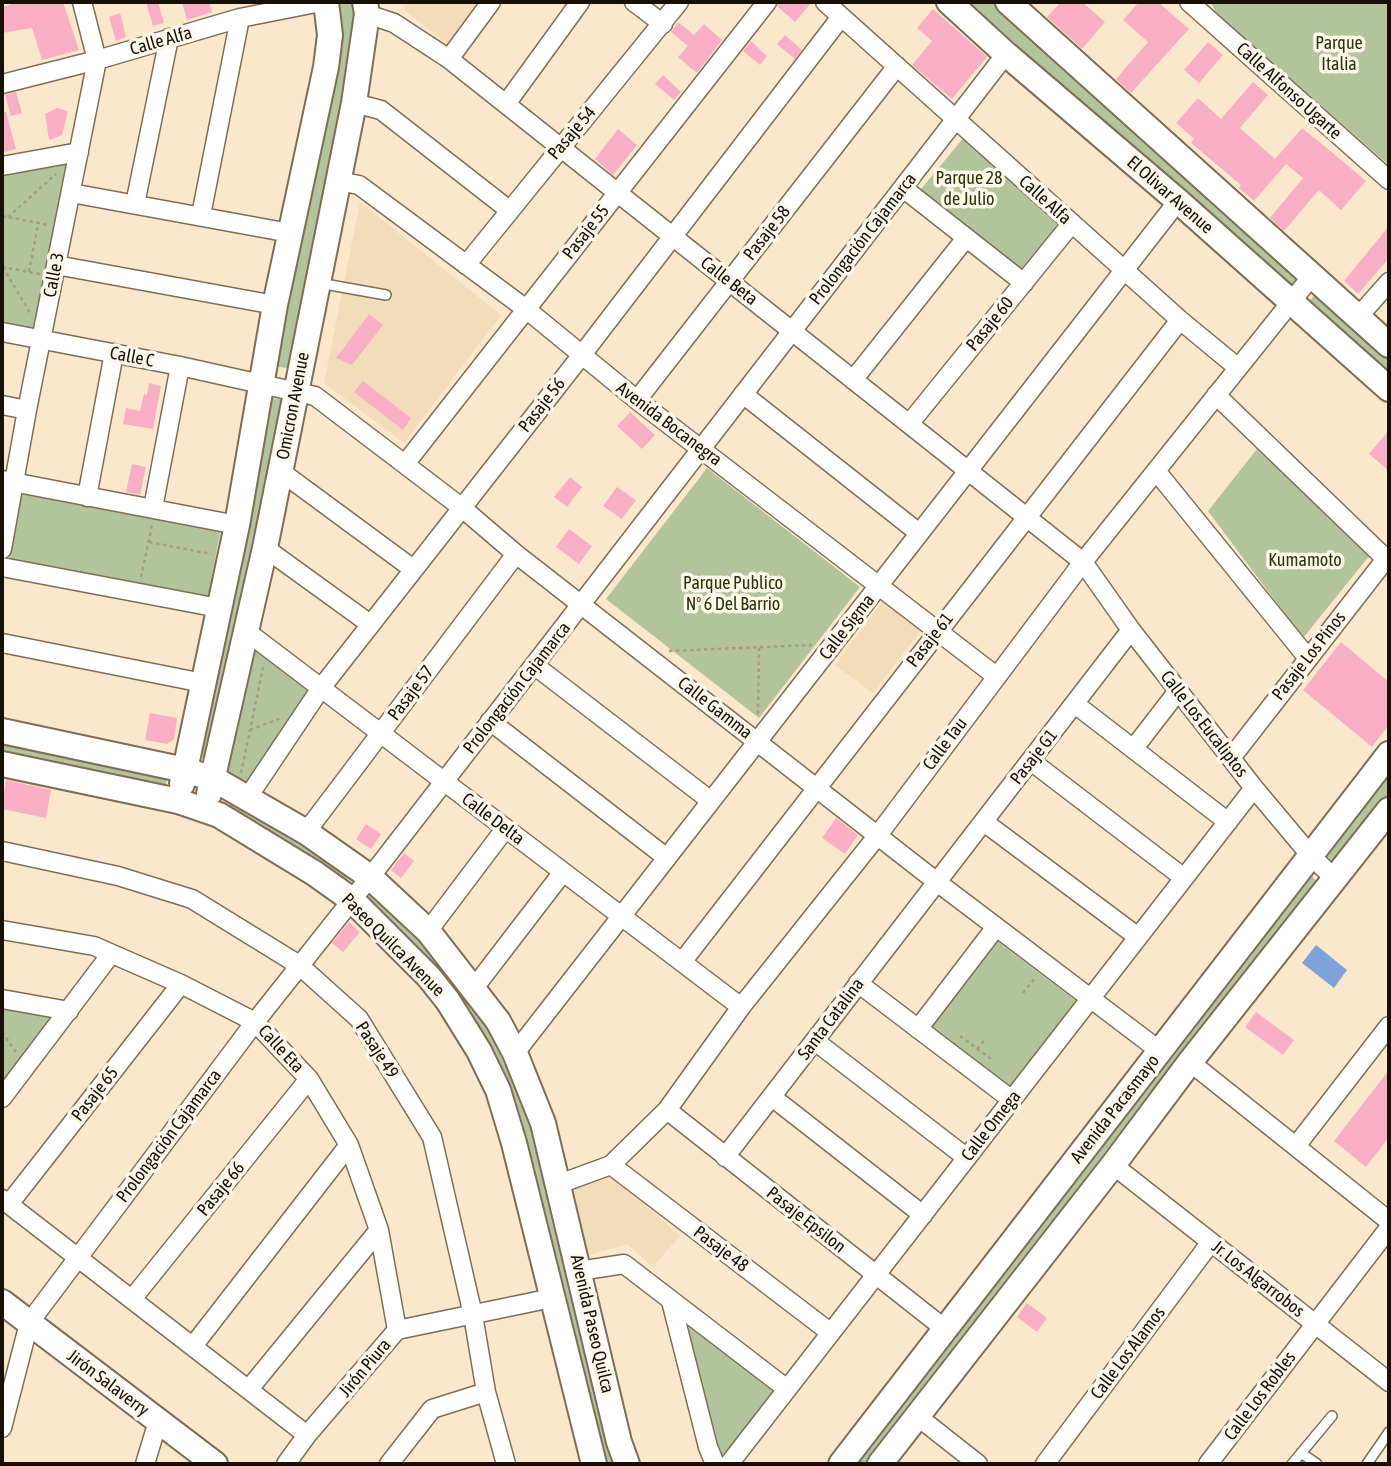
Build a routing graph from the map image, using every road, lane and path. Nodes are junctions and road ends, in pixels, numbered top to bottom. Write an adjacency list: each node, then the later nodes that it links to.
1 (82, 2): 19 (street, Calle 3)
2 (324, 2): 14 (street, Calle Alfa); 42 (main road, Omicron Avenue)
3 (491, 2): 18 (street)
4 (580, 2): 23 (street)
5 (634, 2): 15 (street)
6 (679, 2): 15 (street, Pasaje 54)
7 (767, 2): 31 (street, Pasaje 55)
8 (825, 2): 13 (street, Calle Alfa)
9 (949, 2): 17 (main road, El Olivar Avenue)
10 (1193, 4): 28 (street, Calle Alfonso Ugarte)
11 (1019, 5): 50 (main road, El Olivar Avenue)
12 (366, 8): 18 (street, Calle Beta); 22 (main road, Omicron Avenue)
13 (841, 17): 20 (street, Calle Alfa); 43 (street, Pasaje 56)
14 (240, 18): 16 (street, Calle Alfa); 36 (street)
15 (663, 24): 25 (street, Pasaje 54)
16 (169, 38): 19 (street, Calle Alfa); 34 (street)
17 (1006, 54): 24 (street, Prolongación Cajamarca); 33 (main road, El Olivar Avenue)
18 (449, 59): 23 (street, Calle Beta)
19 (97, 60): 21 (street, Calle Alfa); 26 (street, Calle 3)
20 (897, 66): 24 (street, Calle Alfa); 51 (street, Pasaje 58)
21 (2, 84)
22 (354, 103): 29 (main road, Omicron Avenue); 35 (street)
23 (506, 104): 25 (street, Calle Beta)
24 (956, 120): 30 (street, Prolongación Cajamarca); 40 (street, Calle Alfa)
25 (559, 148): 31 (street, Calle Beta); 35 (street, Pasaje 54)
26 (79, 152): 27 (street); 32 (street, Calle 3); 38 (path)
27 (2, 166)
28 (1389, 180)
29 (338, 181): 45 (street, Avenida Bocanegra); 53 (main road, Omicron Avenue)
30 (903, 188): 44 (street); 62 (street, Prolongación Cajamarca)
31 (617, 192): 43 (street, Calle Beta); 58 (street, Pasaje 55)
32 (71, 193): 34 (street); 48 (street, Calle 3)
33 (1178, 201): 47 (street, Calle Sigma); 56 (main road, El Olivar Avenue)
34 (135, 204): 36 (street)
35 (509, 210): 45 (street, Pasaje 54)
36 (201, 215): 42 (street)
37 (2, 216): 38 (path)
38 (8, 217): 39 (path)
39 (38, 223): 41 (path); 49 (path)
40 (1072, 223): 47 (street, Calle Alfa); 54 (street, Pasaje 60)
41 (56, 226)
42 (290, 233): 57 (main road, Omicron Avenue)
43 (673, 237): 51 (street, Calle Beta); 67 (street, Pasaje 56)
44 (966, 238): 54 (street); 70 (street)
45 (466, 265): 58 (street, Avenida Bocanegra)
46 (2, 268): 49 (path); 59 (path)
47 (1124, 270): 61 (street, Calle Alfa); 83 (street, Calle Sigma)
48 (55, 271): 49 (path); 57 (street); 64 (street, Calle 3)
49 (29, 272)
50 (1311, 276): 56 (street, Calle Tau); 60 (main road, El Olivar Avenue)
51 (729, 282): 62 (street, Calle Beta); 76 (street, Pasaje 58)
52 (1389, 282): 60 (street)
53 (317, 283): 55 (lane); 73 (main road, Omicron Avenue)
54 (1024, 283): 79 (street, Pasaje 60)
55 (386, 295)
56 (1290, 301): 69 (street, Calle Tau); 72 (main road, El Olivar Avenue)
57 (275, 305): 71 (main road, Omicron Avenue)
58 (526, 309): 67 (street, Avenida Bocanegra); 81 (street, Pasaje 55)
59 (30, 314)
60 (1358, 317): 65 (main road, El Olivar Avenue)
61 (1180, 320): 69 (street, Calle Alfa); 89 (street, Pasaje 61)
62 (792, 331): 70 (street, Calle Beta); 74 (street, Prolongación Cajamarca)
63 (2, 332): 64 (street, Calle C)
64 (41, 338): 66 (street, Calle C); 78 (street, Calle 3)
65 (1389, 345)
66 (114, 353): 68 (street, Calle C); 86 (street)
67 (581, 356): 76 (street, Avenida Bocanegra); 87 (street, Pasaje 56)
68 (180, 366): 71 (street, Calle C); 88 (street)
69 (1237, 367): 75 (street, Calle Tau)
70 (853, 380): 79 (street, Calle Beta)
71 (261, 383): 73 (street, Calle Gamma); 90 (main road, Omicron Avenue)
72 (1389, 389)
73 (296, 390): 81 (street, Calle Gamma); 82 (main road, Omicron Avenue)
74 (743, 394): 80 (street, Prolongación Cajamarca); 91 (street)
75 (1216, 395): 84 (street, Calle Tau); 96 (street)
76 (637, 400): 80 (street, Avenida Bocanegra)
77 (2, 405): 78 (street)
78 (27, 410): 85 (street, Calle 3)
79 (909, 424): 83 (street, Calle Beta)
80 (701, 449): 101 (street, Avenida Bocanegra); 103 (street, Prolongación Cajamarca)
81 (405, 464): 87 (street, Calle Gamma)
82 (280, 471): 93 (main road, Omicron Avenue); 100 (street)
83 (968, 471): 89 (street, Calle Beta); 91 (street, Calle Sigma)
84 (1157, 472): 98 (street, Calle Tau); 114 (street)
85 (8, 481): 86 (street); 94 (street, Calle 3)
86 (86, 497): 88 (street)
87 (461, 507): 95 (street, Calle Gamma); 100 (street, Pasaje 56)
88 (153, 508): 90 (street); 92 (path)
89 (1026, 517): 98 (street, Calle Beta); 108 (street, Pasaje 61)
90 (237, 526): 97 (main road, Omicron Avenue)
91 (919, 533): 101 (street, Calle Sigma)
92 (149, 542): 97 (path); 102 (path)
93 (265, 548): 105 (street); 107 (main road, Omicron Avenue)
94 (2, 549)
95 (516, 554): 103 (street, Calle Gamma); 125 (street, Pasaje 57)
96 (1388, 557): 114 (street, Pasaje Los Pinos)
97 (230, 558): 104 (main road, Omicron Avenue)
98 (1083, 562): 106 (street, Calle Los Eucaliptos); 116 (street, Calle Tau)
99 (2, 566): 102 (street)
100 (413, 569): 105 (street, Pasaje 56)
101 (878, 587): 108 (street, Avenida Bocanegra); 110 (street, Calle Sigma)
102 (138, 593): 104 (street)
103 (581, 604): 113 (street, Calle Gamma); 115 (street, Prolongación Cajamarca)
104 (219, 608): 117 (main road, Omicron Avenue)
105 (370, 625): 118 (street, Pasaje 56)
106 (1131, 630): 119 (street, Calle Los Eucaliptos); 120 (street, Pasaje G1)
107 (246, 631): 111 (street, Calle Delta); 133 (main road, Omicron Avenue)
108 (937, 631): 116 (street, Avenida Bocanegra); 136 (street, Pasaje 61)
109 (2, 643): 117 (street)
110 (833, 644): 112 (path); 126 (street, Calle Sigma)
111 (267, 647): 118 (street, Calle Delta); 123 (path)
112 (759, 647): 113 (path); 126 (path)
113 (642, 652): 126 (street, Calle Gamma)
114 (1307, 657): 129 (street, Pasaje Los Pinos)
115 (534, 665): 122 (street, Prolongación Cajamarca); 139 (street)
116 (996, 677): 146 (street, Calle Tau)
117 (203, 683): 132 (main road, Omicron Avenue)
118 (321, 688): 125 (street, Calle Delta); 135 (street, Pasaje 56)
119 (1178, 691): 127 (street); 129 (street, Calle Los Eucaliptos)
120 (1075, 704): 127 (street); 130 (street, Pasaje G1)
121 (282, 718): 123 (path)
122 (490, 721): 134 (street, Prolongación Cajamarca); 149 (street)
123 (250, 730): 135 (path)
124 (2, 732): 132 (main road, Paseo Quilca Avenue)
125 (380, 733): 134 (street, Calle Delta); 145 (street, Pasaje 57)
126 (757, 741): 136 (street, Calle Gamma); 139 (street, Calle Sigma)
127 (1134, 748): 143 (street)
128 (1389, 754): 148 (main road, Avenida Pacasmayo)
129 (1231, 758): 137 (street, Calle Los Eucaliptos)
130 (1031, 761): 142 (street, Pasaje G1); 152 (street)
131 (2, 764): 138 (main road, Paseo Quilca Avenue)
132 (185, 770): 133 (main road, Paseo Quilca Avenue); 138 (main road, Omicron Avenue)
133 (214, 779): 135 (main road, Paseo Quilca Avenue); 140 (main road, Omicron Avenue)
134 (444, 782): 144 (street, Calle Delta); 151 (street, Prolongación Cajamarca)
135 (244, 785): 145 (main road, Paseo Quilca Avenue)
136 (816, 787): 146 (street, Calle Gamma); 162 (street, Pasaje 61)
137 (1254, 788): 143 (street, Calle Omega); 148 (street, Calle Los Eucaliptos)
138 (178, 801): 140 (main road, Paseo Quilca Avenue)
139 (711, 801): 149 (street, Calle Sigma)
140 (205, 809): 155 (main road, Paseo Quilca Avenue)
141 (1389, 810): 153 (main road, Avenida Pacasmayo)
142 (984, 822): 154 (street, Pasaje G1); 160 (street)
143 (1228, 822): 152 (street, Calle Omega)
144 (505, 829): 150 (street, Calle Delta); 159 (street)
145 (306, 832): 151 (main road, Paseo Quilca Avenue)
146 (878, 835): 154 (street, Calle Gamma); 171 (street, Calle Tau)
147 (2, 850): 163 (street, Pasaje 49)
148 (1311, 856): 153 (street, Calle Los Eucaliptos); 179 (main road, Avenida Pacasmayo)
149 (667, 858): 156 (street, Calle Sigma)
150 (563, 872): 156 (street, Calle Delta); 167 (street)
151 (370, 877): 155 (street, Prolongación Cajamarca); 159 (main road, Paseo Quilca Avenue)
152 (1184, 878): 160 (street, Calle Omega)
153 (1334, 878): 183 (main road, Avenida Pacasmayo)
154 (937, 883): 157 (street, Calle Gamma); 165 (street, Santa Catalina)
155 (352, 900): 163 (street, Prolongación Cajamarca); 205 (main road, Paseo Quilca Avenue)
156 (621, 916): 162 (street, Calle Delta); 181 (street, Calle Sigma)
157 (996, 927): 169 (street, Calle Gamma); 175 (street)
158 (2, 930): 161 (street, Calle Eta)
159 (428, 931): 167 (main road, Paseo Quilca Avenue)
160 (1138, 937): 169 (street, Calle Omega)
161 (111, 954): 166 (street, Calle Eta); 172 (street)
162 (681, 962): 171 (street, Calle Delta)
163 (299, 965): 173 (street, Prolongación Cajamarca); 209 (street, Pasaje 49)
164 (1037, 976): 168 (path)
165 (858, 983): 175 (street); 178 (street, Santa Catalina)
166 (181, 984): 173 (street, Calle Eta); 196 (street, Pasaje 65)
167 (474, 988): 181 (main road, Paseo Quilca Avenue)
168 (1023, 993)
169 (1091, 998): 179 (street, Calle Gamma); 187 (street, Calle Omega)
170 (2, 999): 172 (street)
171 (741, 1007): 188 (street, Calle Tau)
172 (69, 1011): 186 (street)
173 (255, 1021): 184 (street, Calle Eta); 202 (street, Prolongación Cajamarca)
174 (1389, 1026): 190 (street)
175 (918, 1029): 187 (street)
176 (2, 1032): 180 (path)
177 (960, 1036): 182 (path)
178 (815, 1041): 185 (street, Santa Catalina); 192 (street)
179 (1160, 1051): 212 (main road, Avenida Pacasmayo)
180 (16, 1052)
181 (515, 1053): 195 (main road, Paseo Quilca Avenue)
182 (993, 1060)
183 (1190, 1062): 190 (street); 194 (main road, Avenida Pacasmayo)
184 (309, 1079): 189 (street, Calle Eta); 206 (street, Pasaje 66)
185 (772, 1097): 191 (street, Santa Catalina); 197 (street)
186 (2, 1098)
187 (1012, 1100): 192 (street, Calle Omega)
188 (667, 1110): 191 (street, Pasaje Epsilon); 193 (street, Calle Tau)
189 (349, 1145): 200 (street, Calle Eta); 215 (street)
190 (1296, 1146): 198 (street)
191 (725, 1157): 204 (street, Pasaje Epsilon)
192 (967, 1158): 197 (street, Calle Omega)
193 (611, 1165): 195 (street, Calle Tau); 214 (street, Pasaje 48)
194 (1120, 1170): 201 (street, Jr. Los Algarrobos); 220 (main road, Avenida Pacasmayo)
195 (559, 1184): 203 (main road, Avenida Paseo Quilca)
196 (5, 1202): 202 (street)
197 (923, 1215): 204 (street, Calle Omega)
198 (1389, 1221)
199 (1389, 1228): 211 (street, Calle Los Robles)
200 (379, 1230): 213 (street, Calle Eta); 218 (street)
201 (1211, 1242): 211 (street, Jr. Los Algarrobos); 239 (street, Calle Los Alamos)
202 (79, 1257): 206 (street); 210 (street, Prolongación Cajamarca)
203 (579, 1271): 207 (street); 233 (main road, Avenida Paseo Quilca)
204 (876, 1276): 212 (street, Pasaje Epsilon); 214 (street, Calle Omega)
205 (552, 1298): 209 (street, Jirón Piura); 232 (main road, Paseo Quilca Avenue)
206 (132, 1299): 215 (street)
207 (671, 1301): 217 (street); 234 (street)
208 (2, 1302): 210 (main road, Jirón Salaverry)
209 (473, 1315): 213 (street, Jirón Piura); 219 (street, Pasaje 49)
210 (29, 1323): 222 (main road, Jirón Salaverry); 223 (street)
211 (1316, 1324): 216 (street, Jr. Los Algarrobos); 240 (street, Calle Los Robles)
212 (945, 1329): 236 (main road, Avenida Pacasmayo)
213 (397, 1330): 225 (street, Jirón Piura)
214 (831, 1333): 217 (street, Calle Omega)
215 (193, 1346): 218 (street)
216 (1389, 1382)
217 (787, 1389): 235 (street, Calle Omega)
218 (249, 1390): 225 (street)
219 (486, 1392): 227 (street, Pasaje 49); 231 (street)
220 (917, 1416): 237 (main road, Avenida Pacasmayo); 238 (street)
221 (1332, 1416): 226 (lane)
222 (158, 1421): 228 (street); 229 (main road, Jirón Salaverry)
223 (2, 1428)
224 (1389, 1432): 243 (lane)
225 (307, 1435): 230 (street, Jirón Piura)
226 (1301, 1453): 241 (lane); 242 (lane)
227 (502, 1463)
228 (145, 1464)
229 (215, 1464)
230 (286, 1464)
231 (389, 1464)
232 (594, 1464)
233 (627, 1464)
234 (715, 1464)
235 (729, 1464)
236 (841, 1464)
237 (880, 1464)
238 (978, 1464)
239 (1045, 1464)
240 (1208, 1464)
241 (1292, 1464)
242 (1317, 1464)
243 (1367, 1464)

